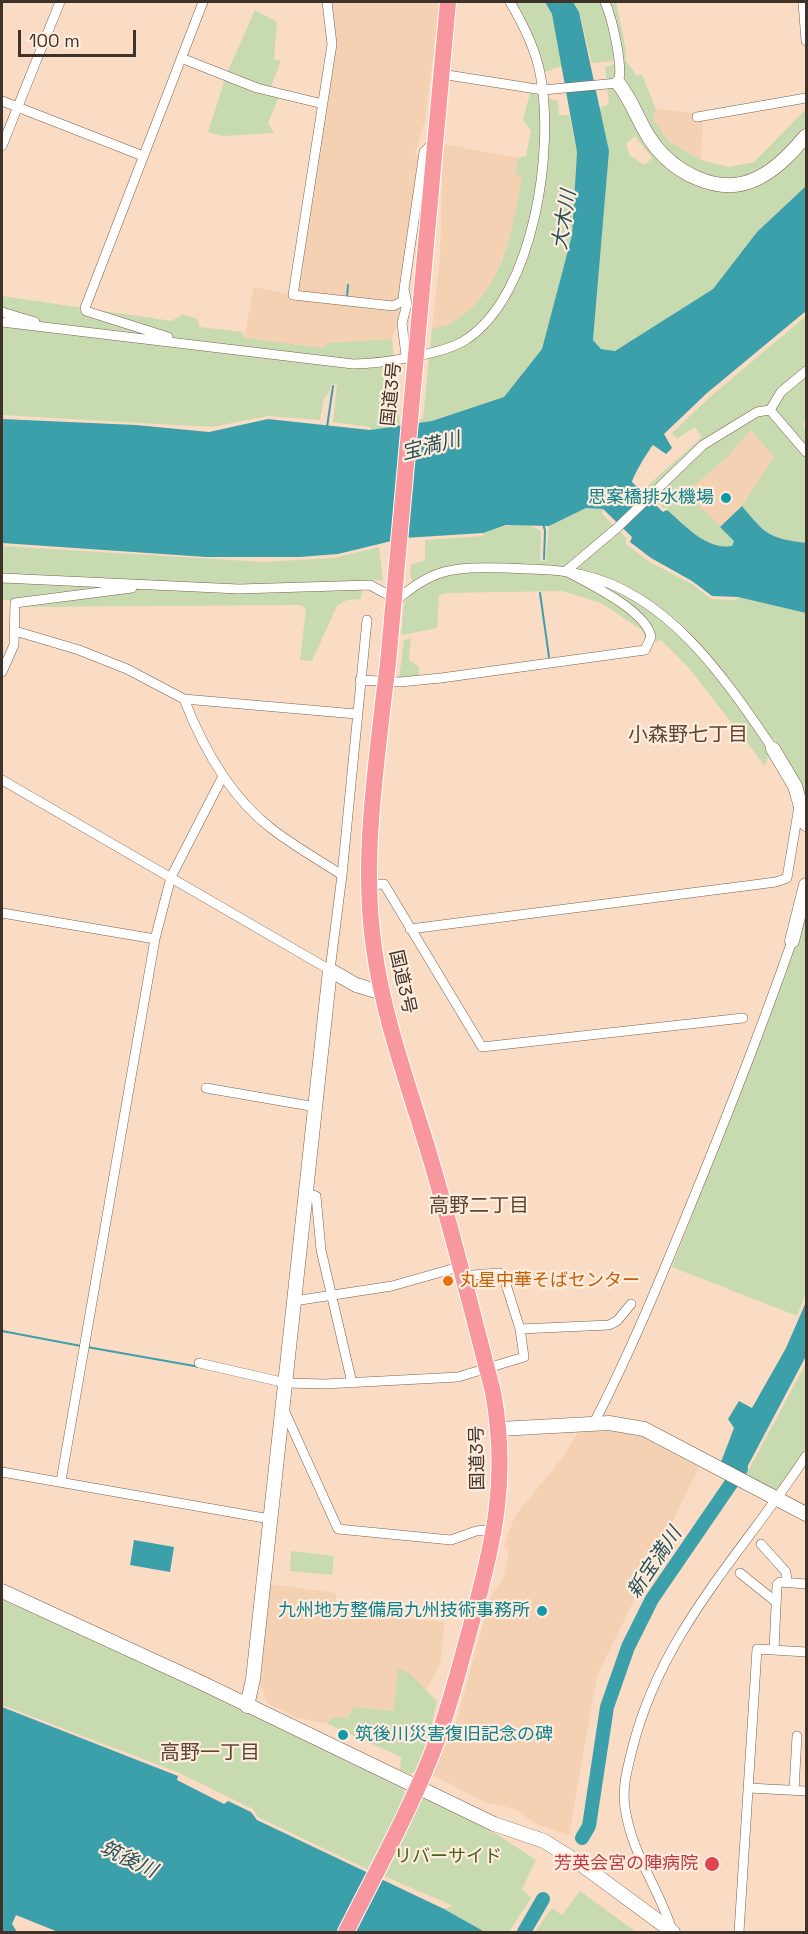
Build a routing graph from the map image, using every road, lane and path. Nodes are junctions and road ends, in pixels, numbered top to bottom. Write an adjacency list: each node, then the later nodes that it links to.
1 (60, 2): 16 (street)
2 (203, 2): 9 (street)
3 (327, 2): 15 (street)
4 (448, 2): 10 (highway, 国道3号)
5 (510, 2): 12 (street)
6 (605, 2): 11 (street)
7 (802, 2): 8 (street)
8 (807, 41)
9 (181, 58): 15 (street); 21 (street)
10 (441, 74): 12 (street); 19 (highway, 国道3号)
11 (618, 84): 12 (street); 18 (street)
12 (543, 90): 27 (street)
13 (807, 98): 17 (street)
14 (2, 101): 16 (street)
15 (323, 104): 22 (street)
16 (17, 107): 20 (street); 21 (street)
17 (697, 117)
18 (807, 136)
19 (435, 141): 22 (street); 27 (highway, 国道3号)
20 (2, 146)
21 (143, 156): 26 (street)
22 (404, 289): 27 (street)
23 (2, 312): 25 (street)
24 (2, 322): 25 (street)
25 (46, 327): 26 (street)
26 (175, 342): 27 (street)
27 (412, 358): 34 (highway, 国道3号)
28 (807, 371): 29 (street)
29 (770, 410): 30 (street); 31 (street)
30 (807, 452)
31 (566, 571): 34 (street); 40 (street); 43 (street)
32 (2, 578): 33 (street)
33 (137, 585): 34 (street); 36 (street)
34 (392, 601): 50 (highway, 国道3号, bridge)
35 (2, 604): 36 (street)
36 (13, 606): 38 (street)
37 (367, 620): 40 (street)
38 (15, 631): 39 (street); 41 (street)
39 (2, 672)
40 (360, 680): 42 (street)
41 (184, 699): 42 (street); 44 (street)
42 (356, 714): 48 (street)
43 (773, 749): 46 (street)
44 (223, 776): 48 (street); 49 (street)
45 (2, 780): 49 (street)
46 (800, 800): 47 (street); 53 (street)
47 (807, 824)
48 (342, 875): 56 (street)
49 (171, 877): 54 (street); 56 (street)
50 (369, 885): 53 (street); 57 (highway, 国道3号)
51 (807, 885): 55 (street)
52 (2, 913): 54 (street)
53 (410, 929): 58 (street)
54 (155, 939): 76 (street)
55 (792, 941): 72 (street)
56 (330, 970): 57 (street); 60 (street)
57 (383, 993): 62 (highway, 国道3号)
58 (743, 1018)
59 (207, 1088): 60 (street)
60 (316, 1107): 61 (street)
61 (306, 1193): 63 (street); 64 (street)
62 (460, 1271): 63 (street); 66 (street); 68 (highway, 国道3号)
63 (330, 1296): 64 (street); 70 (street)
64 (294, 1301): 69 (street)
65 (630, 1304): 66 (street)
66 (520, 1329): 68 (street)
67 (199, 1363): 69 (street)
68 (487, 1368): 70 (street); 73 (highway, 国道3号)
69 (286, 1383): 70 (street); 71 (street)
70 (352, 1383)
71 (283, 1407): 79 (street); 80 (street)
72 (594, 1423): 73 (street); 77 (street)
73 (499, 1430): 80 (highway, 国道3号)
74 (807, 1456): 77 (street)
75 (2, 1472): 76 (street)
76 (61, 1481): 79 (street)
77 (778, 1499): 78 (street); 96 (street)
78 (807, 1514)
79 (270, 1519): 89 (street)
80 (496, 1529): 91 (highway, 国道3号)
81 (761, 1544): 83 (street)
82 (740, 1573): 86 (street)
83 (787, 1582): 84 (street); 86 (street)
84 (807, 1584)
85 (2, 1591): 89 (street)
86 (776, 1602): 87 (street)
87 (774, 1650): 88 (street); 92 (street)
88 (807, 1652)
89 (247, 1706): 91 (street)
90 (797, 1736): 93 (street)
91 (418, 1785): 95 (highway, 国道3号); 96 (street)
92 (748, 1788): 93 (street); 97 (street)
93 (794, 1790): 94 (street)
94 (807, 1791)
95 (346, 1932)
96 (673, 1932)
97 (739, 1932)

